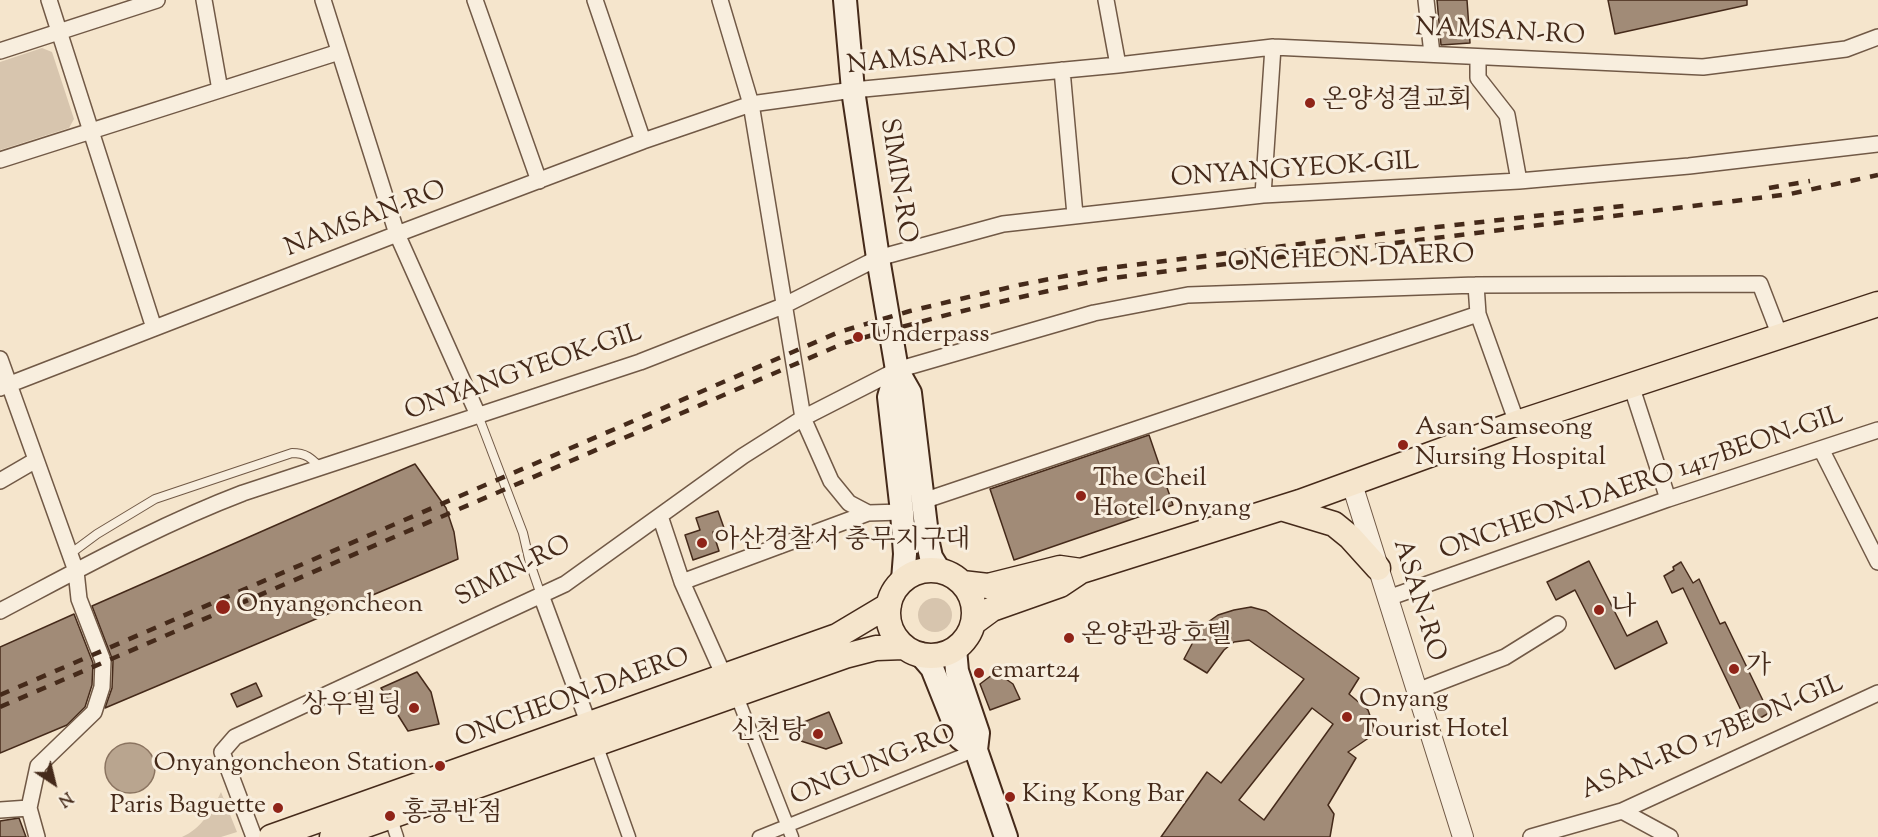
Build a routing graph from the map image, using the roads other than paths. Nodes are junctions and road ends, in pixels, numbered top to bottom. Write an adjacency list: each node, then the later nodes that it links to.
1 (49, 0): 11 (street)
2 (157, 0): 11 (street)
3 (204, 0): 20 (street)
4 (323, 0): 15 (street)
5 (475, 0): 27 (street)
6 (595, 0): 24 (street)
7 (720, 0): 22 (street)
8 (845, 0): 21 (main road, SIMIN-RO)
9 (1106, 0): 18 (street)
10 (1426, 0): 16 (street)
11 (61, 32): 14 (street); 23 (street)
12 (1878, 37): 17 (street, NAMSAN-RO)
13 (1274, 47): 16 (street, NAMSAN-RO); 18 (street, NAMSAN-RO); 29 (street)
14 (0, 51)
15 (339, 52): 20 (street); 31 (street)
16 (1432, 54): 17 (street, NAMSAN-RO)
17 (1478, 57): 28 (street)
18 (1118, 65): 19 (street, NAMSAN-RO)
19 (1062, 70): 21 (street, NAMSAN-RO); 30 (street)
20 (220, 90): 23 (street)
21 (853, 90): 22 (street, NAMSAN-RO); 32 (main road, SIMIN-RO)
22 (751, 104): 24 (street, NAMSAN-RO); 35 (street)
23 (91, 130): 26 (street); 37 (street)
24 (643, 141): 27 (street, NAMSAN-RO)
25 (1878, 144): 28 (street, ONYANGYEOK-GIL)
26 (0, 160)
27 (539, 180): 31 (street, NAMSAN-RO)
28 (1519, 181): 29 (street, ONYANGYEOK-GIL)
29 (1263, 195): 30 (street, ONYANGYEOK-GIL)
30 (1075, 214): 32 (street, ONYANGYEOK-GIL)
31 (398, 234): 37 (street, NAMSAN-RO); 43 (street)
32 (878, 258): 35 (street, ONYANGYEOK-GIL); 40 (main road, SIMIN-RO)
33 (1476, 285): 36 (street); 38 (street, ONCHEON-DAERO); 40 (street, ONCHEON-DAERO)
34 (1878, 304): 38 (main road)
35 (783, 306): 43 (street, ONYANGYEOK-GIL); 44 (street)
36 (1478, 314): 45 (street); 53 (street)
37 (154, 328): 42 (street, NAMSAN-RO)
38 (1780, 336): 41 (main road)
39 (0, 359): 42 (street)
40 (897, 370): 44 (street, SIMIN-RO); 53 (main road, SIMIN-RO); 55 (main road, SIMIN-RO)
41 (1631, 385): 45 (main road); 52 (street)
42 (4, 386): 48 (street)
43 (478, 415): 49 (street, ONYANGYEOK-GIL); 67 (lane)
44 (802, 418): 56 (street); 57 (street, SIMIN-RO)
45 (1517, 423): 51 (main road)
46 (1878, 430): 47 (street, ONCHEON-DAERO 1417BEON-GIL)
47 (1821, 449): 52 (street, ONCHEON-DAERO 1417BEON-GIL); 59 (street)
48 (36, 460): 50 (street); 58 (street)
49 (320, 467): 58 (lane); 62 (street, ONYANGYEOK-GIL)
50 (0, 481)
51 (1352, 484): 54 (main road); 60 (street, ASAN-RO)
52 (1668, 499): 68 (street, ONCHEON-DAERO 1417BEON-GIL)
53 (923, 501): 61 (main road, SIMIN-RO)
54 (1281, 508): 60 (main road); 63 (main road)
55 (902, 512): 56 (street); 64 (main road, SIMIN-RO)
56 (868, 513): 65 (street)
57 (660, 516): 65 (street); 67 (street, SIMIN-RO)
58 (70, 554): 62 (street)
59 (1878, 562)
60 (1378, 568): 68 (street, ASAN-RO)
61 (939, 570): 64 (main road); 66 (main road)
62 (76, 571): 70 (street, ONYANGYEOK-GIL); 80 (street)
63 (1081, 571): 66 (main road); 71 (main road)
64 (903, 580): 69 (main road)
65 (682, 582): 75 (street)
66 (962, 583): 71 (main road)
67 (541, 596): 78 (street); 86 (street, SIMIN-RO)
68 (1388, 598): 76 (street, ASAN-RO)
69 (889, 605): 74 (main road); 75 (main road, ONCHEON-DAERO)
70 (0, 611)
71 (973, 623): 73 (main road)
72 (1558, 624): 76 (street)
73 (955, 649): 74 (main road); 79 (main road)
74 (912, 650): 75 (main road, ONCHEON-DAERO); 79 (main road)
75 (730, 685): 78 (main road, ONCHEON-DAERO); 84 (street)
76 (1417, 691): 92 (street, ASAN-RO)
77 (1878, 693): 82 (street, ASAN-RO 17BEON-GIL)
78 (592, 734): 83 (main road, ONCHEON-DAERO); 87 (main road, ONCHEON-DAERO); 89 (street, ONCHEON-DAERO)
79 (976, 750): 84 (street, ONGUNG-RO); 91 (main road)
80 (29, 808): 81 (street); 85 (street)
81 (0, 810)
82 (1622, 811): 93 (street, ASAN-RO 17BEON-GIL); 94 (street)
83 (394, 827): 88 (main road, ONCHEON-DAERO)
84 (790, 831): 90 (street, ONGUNG-RO)
85 (37, 837)
86 (254, 837)
87 (271, 837)
88 (332, 837)
89 (629, 837)
90 (759, 837)
91 (1006, 837)
92 (1463, 837)
93 (1531, 837)
94 (1670, 837)

